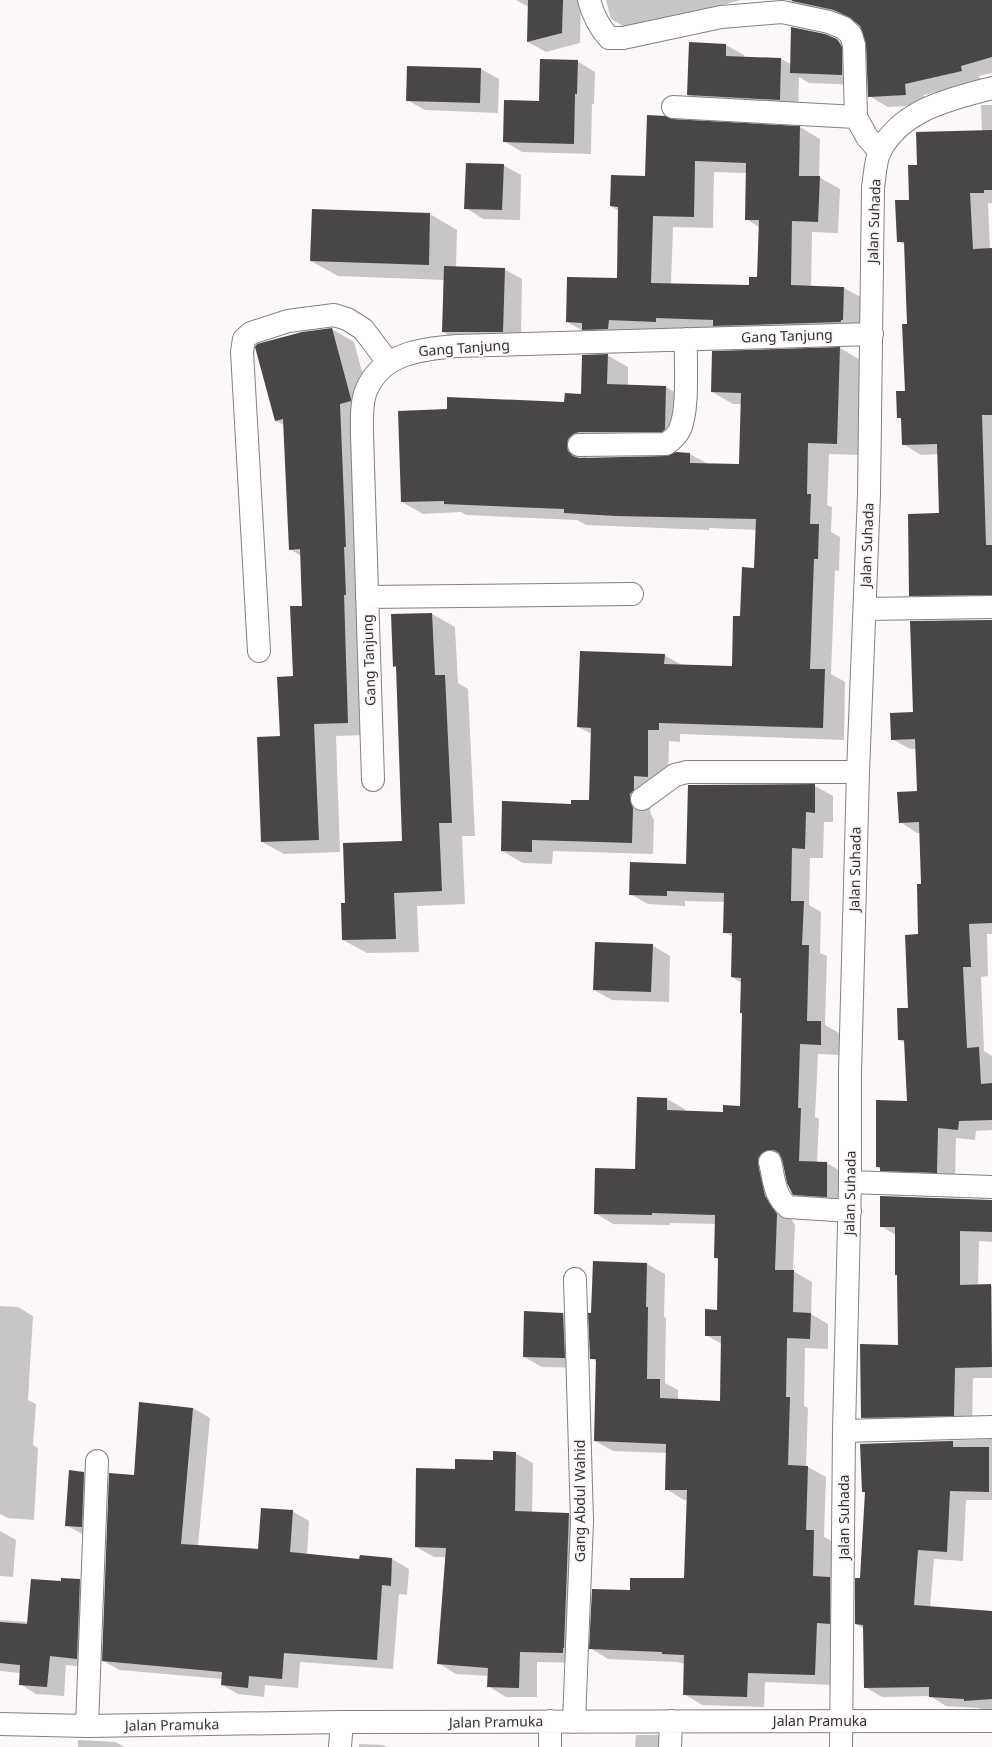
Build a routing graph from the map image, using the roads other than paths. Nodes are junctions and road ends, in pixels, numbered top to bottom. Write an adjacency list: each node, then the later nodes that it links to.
1 (589, 0): 4 (street)
2 (992, 88): 5 (street, Jalan Suhada)
3 (673, 107): 4 (street)
4 (856, 117): 5 (street)
5 (880, 152): 6 (street, Jalan Suhada)
6 (872, 334): 7 (street, Gang Tanjung); 13 (street, Jalan Suhada)
7 (686, 339): 8 (street, Gang Tanjung); 9 (street)
8 (388, 362): 11 (street, Gang Tanjung); 14 (street)
9 (579, 445)
10 (632, 594): 11 (street)
11 (367, 597): 16 (street, Gang Tanjung)
12 (992, 607): 13 (street)
13 (865, 609): 15 (street, Jalan Suhada)
14 (259, 651)
15 (858, 772): 17 (street); 19 (street, Jalan Suhada)
16 (373, 780)
17 (642, 799)
18 (770, 1162): 21 (street)
19 (850, 1182): 20 (street); 21 (street, Jalan Suhada)
20 (992, 1187)
21 (850, 1211): 24 (street, Jalan Suhada)
22 (575, 1279): 30 (street, Gang Abdul Wahid)
23 (992, 1427): 24 (street)
24 (844, 1431): 26 (street, Jalan Suhada)
25 (97, 1461): 33 (street)
26 (842, 1720): 28 (street, Jalan Pramuka); 31 (street, Jalan Pramuka); 37 (street, Jalan Suhada)
27 (550, 1721): 29 (street, Jalan Pramuka); 30 (street, Jalan Pramuka); 35 (street)
28 (992, 1721)
29 (342, 1722): 33 (street, Jalan Pramuka); 34 (street)
30 (574, 1722): 31 (street, Jalan Pramuka)
31 (670, 1722): 36 (street)
32 (0, 1724): 33 (street, Jalan Pramuka)
33 (87, 1726)
34 (340, 1747)
35 (550, 1747)
36 (670, 1747)
37 (841, 1747)

